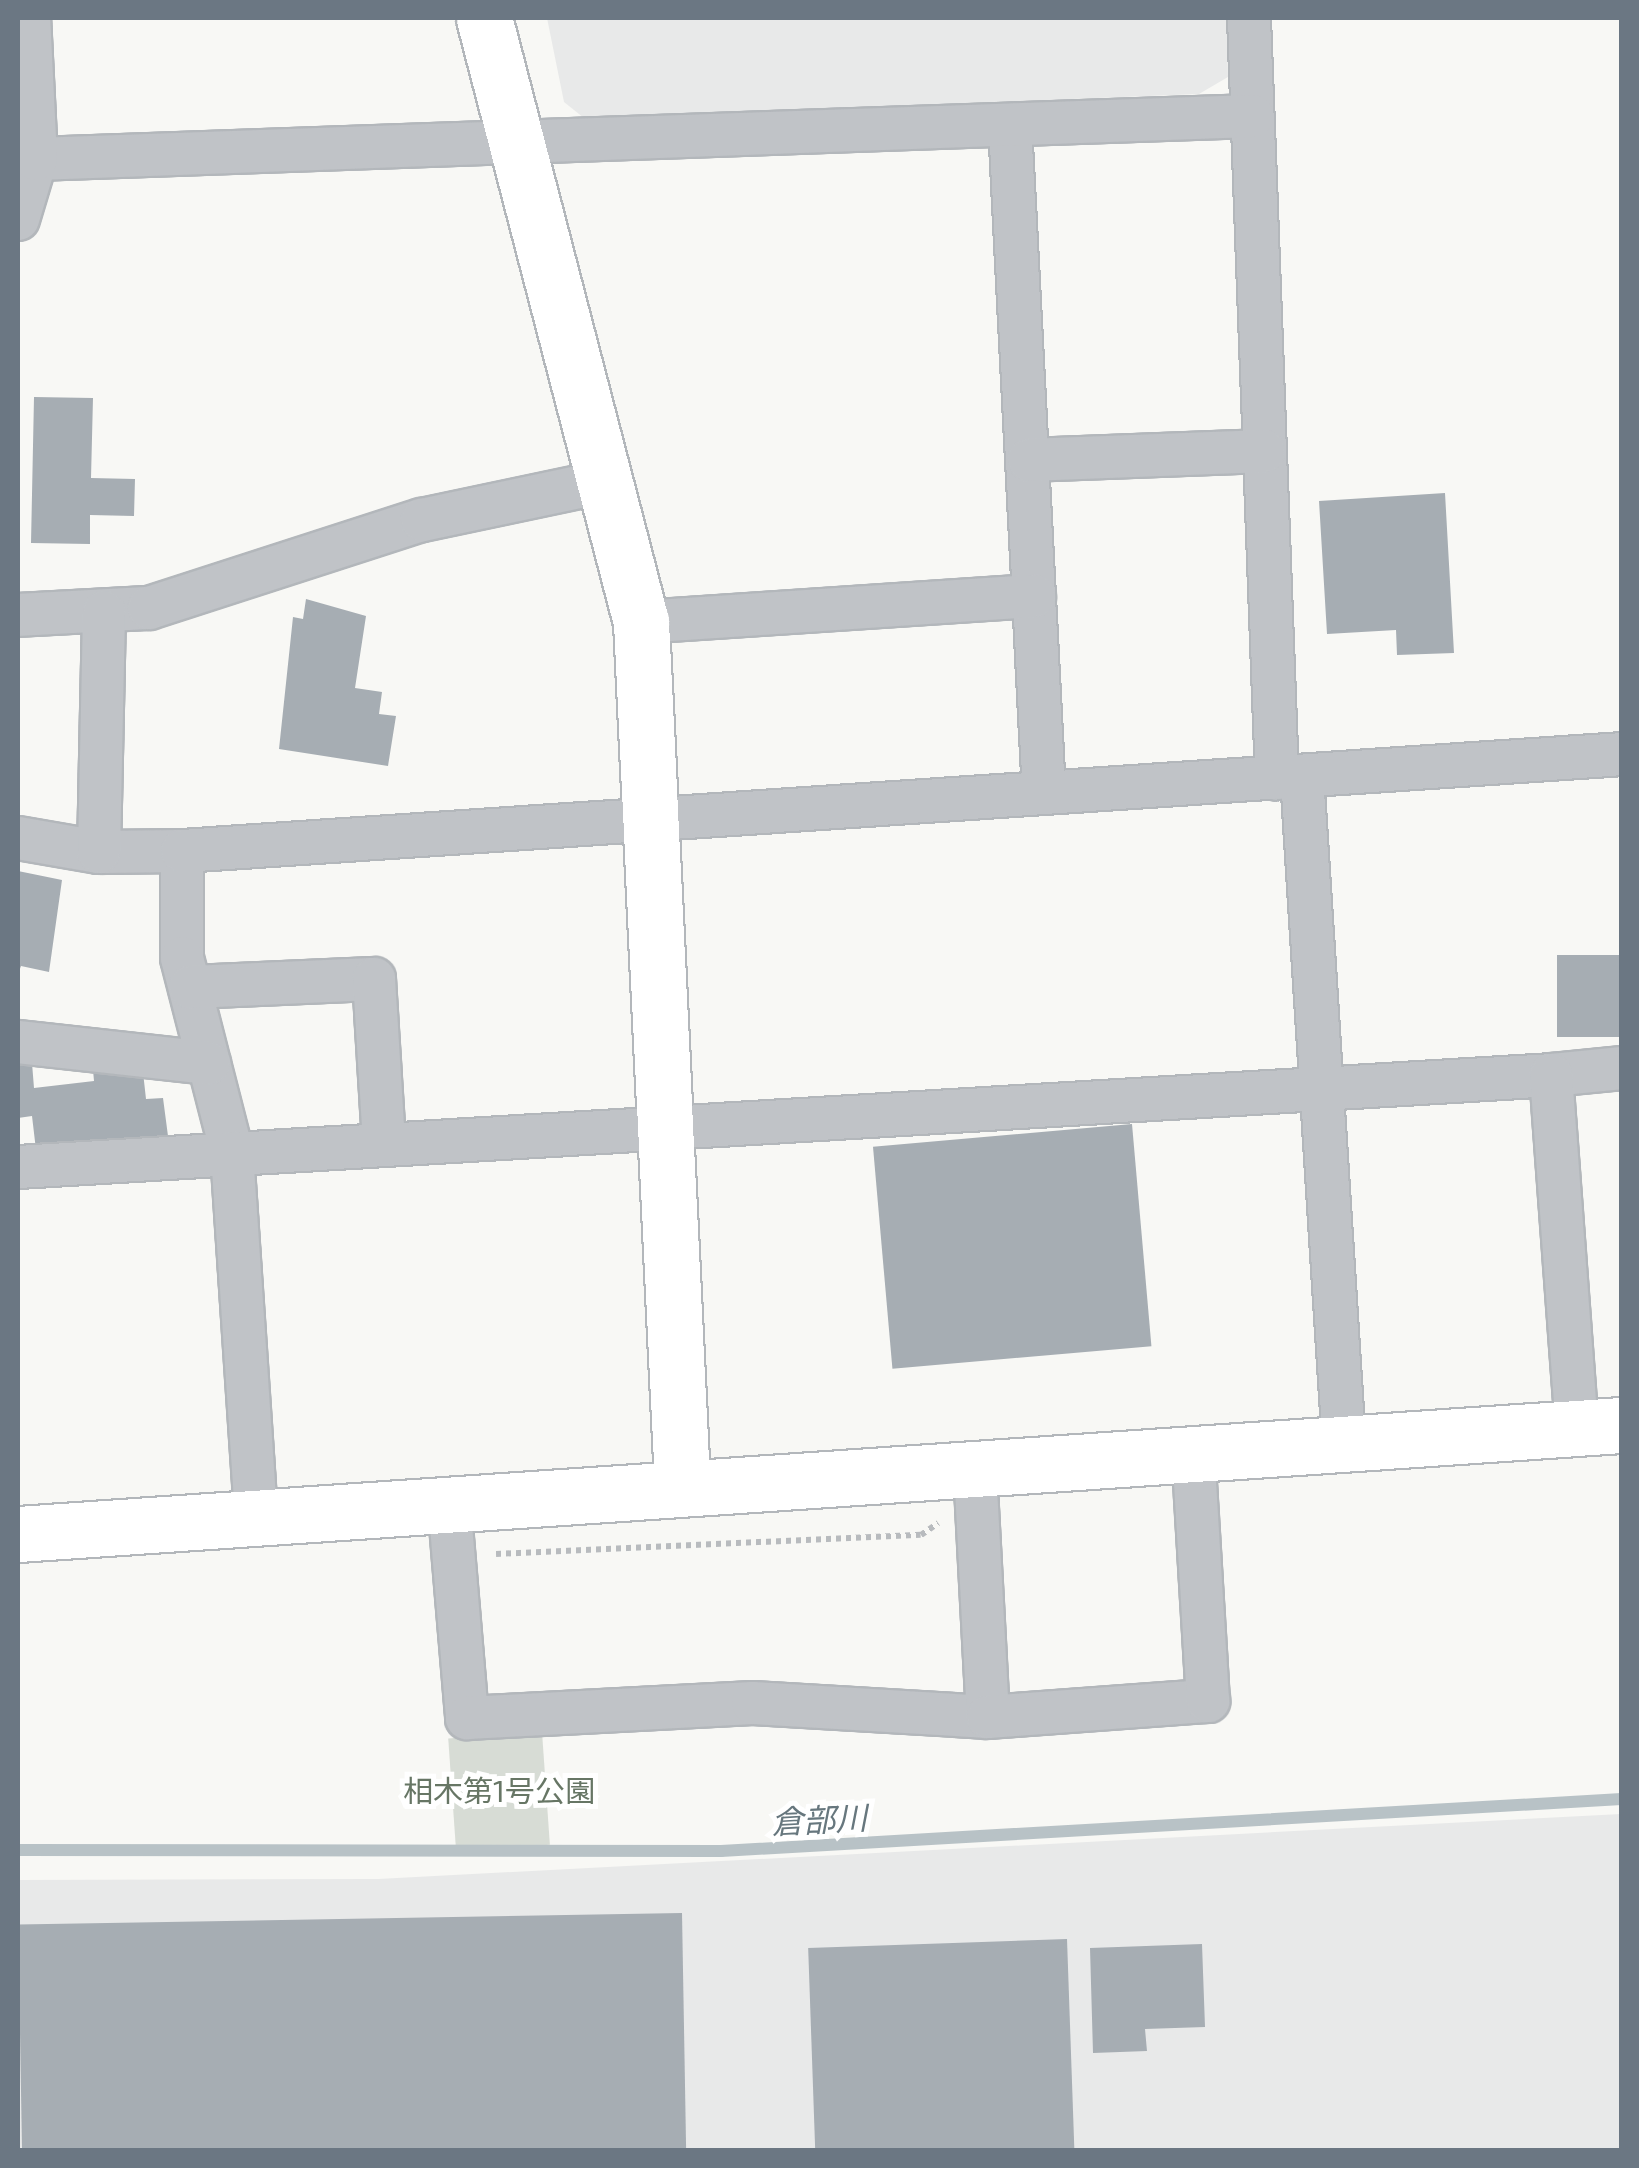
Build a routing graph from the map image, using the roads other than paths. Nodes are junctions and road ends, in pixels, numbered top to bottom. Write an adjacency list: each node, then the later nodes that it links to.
1 (29, 18): 7 (street)
2 (484, 18): 6 (street)
3 (1249, 18): 4 (street)
4 (1252, 116): 5 (street); 9 (street)
5 (1010, 125): 6 (street); 10 (street)
6 (512, 142): 7 (street); 11 (street)
7 (27, 152): 8 (street)
8 (18, 219)
9 (1264, 451): 10 (street); 17 (street)
10 (1029, 460): 12 (street)
11 (611, 480): 13 (street); 15 (street)
12 (1034, 596): 15 (street); 18 (street)
13 (104, 612): 14 (street); 22 (street)
14 (18, 615)
15 (641, 622): 19 (street)
16 (1622, 754): 17 (street)
17 (1289, 777): 18 (street); 28 (street)
18 (1044, 793): 19 (street)
19 (650, 819): 21 (street); 29 (street)
20 (18, 838): 22 (street)
21 (182, 851): 22 (street); 23 (street)
22 (98, 852)
23 (190, 987): 25 (street); 30 (street)
24 (18, 1042): 25 (street)
25 (209, 1062): 31 (street)
26 (1622, 1068): 27 (street)
27 (1551, 1075): 28 (street); 33 (street)
28 (1315, 1088): 29 (street); 34 (street)
29 (666, 1128): 30 (street); 36 (street)
30 (384, 1144): 31 (street)
31 (232, 1153): 32 (street); 38 (street)
32 (18, 1167)
33 (1599, 1427): 34 (street)
34 (1344, 1443): 35 (street)
35 (1193, 1452): 37 (street); 41 (street)
36 (682, 1482): 37 (street); 39 (street)
37 (975, 1482): 41 (street)
38 (256, 1518): 39 (street); 40 (street)
39 (451, 1522): 41 (street)
40 (18, 1534)
41 (988, 1717)

